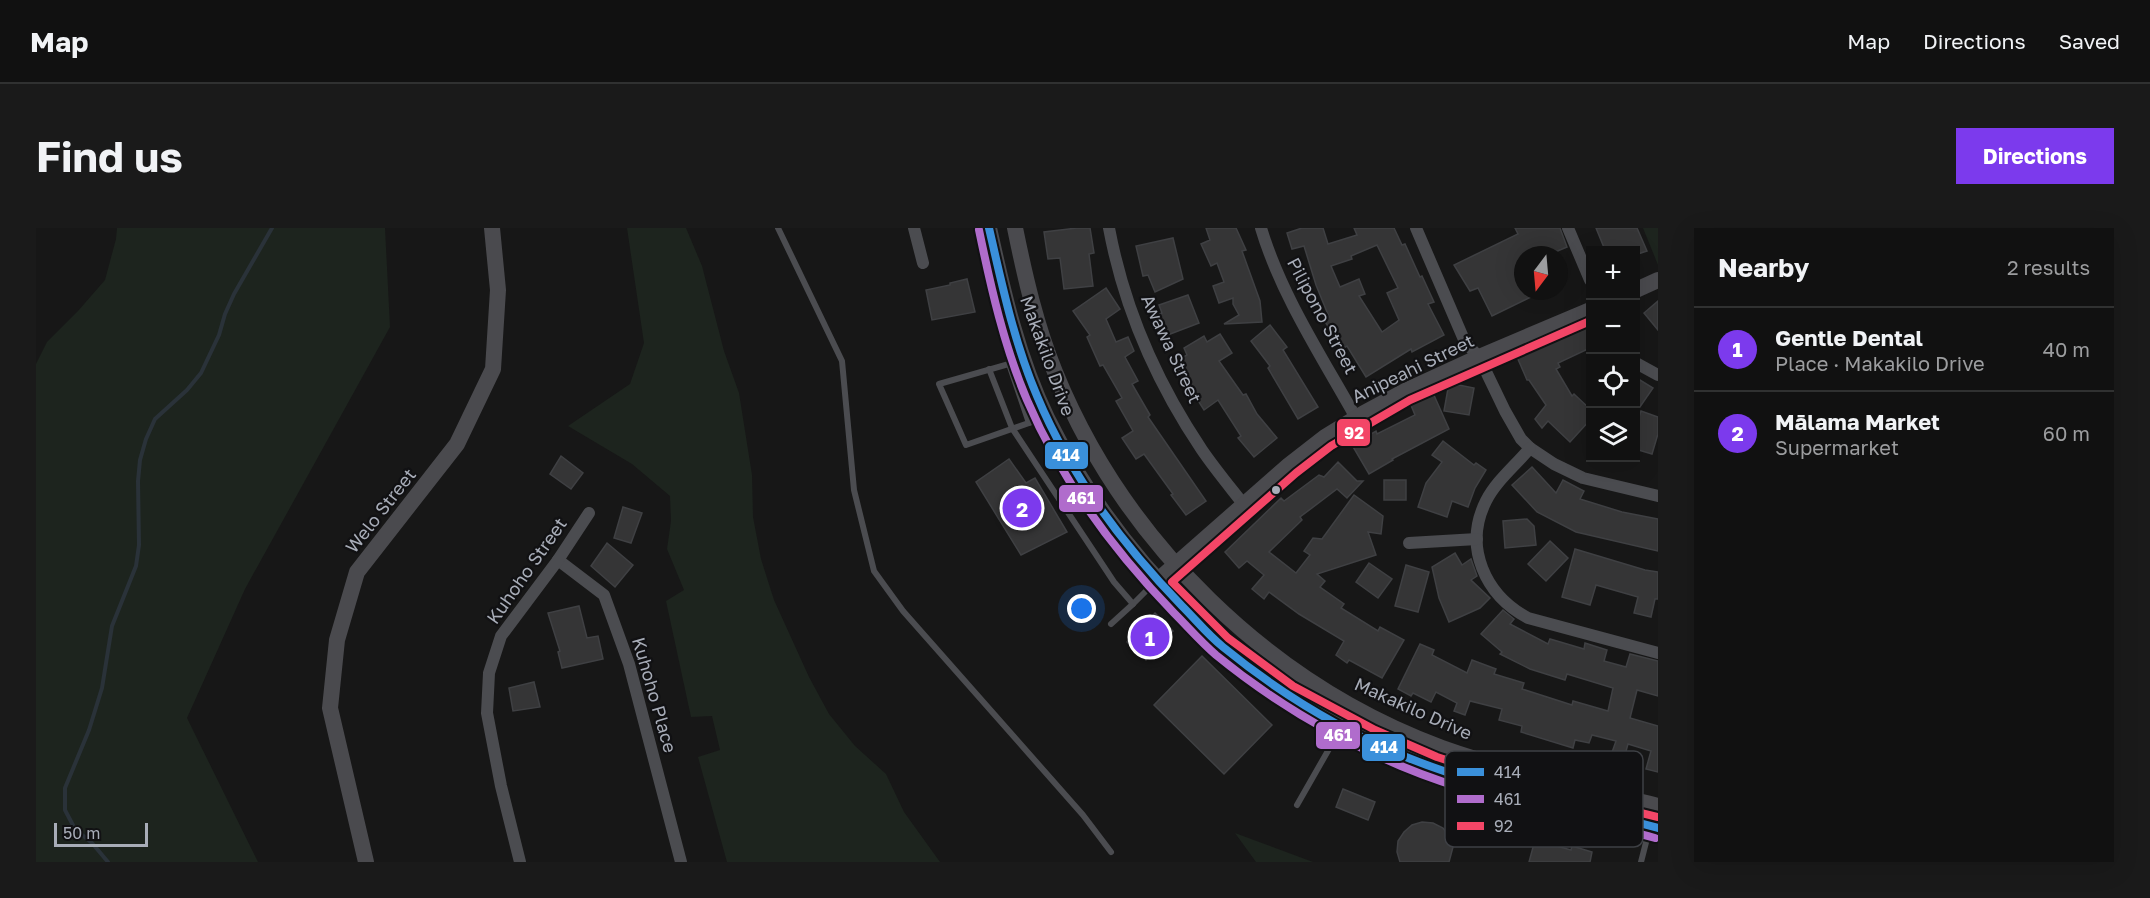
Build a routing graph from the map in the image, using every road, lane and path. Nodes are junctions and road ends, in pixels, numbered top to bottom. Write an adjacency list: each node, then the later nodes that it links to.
1 (492, 228): 43 (main road, Welo Street)
2 (778, 228): 42 (lane)
3 (914, 228): 10 (street)
4 (989, 228): 16 (main road, Makakilo Drive)
5 (1015, 228): 31 (main road, Makakilo Drive)
6 (1109, 228): 26 (street, Awawa Street)
7 (1261, 228): 21 (street, Pilipono Street)
8 (1416, 228): 15 (street)
9 (1569, 228): 11 (street)
10 (923, 263)
11 (1586, 270)
12 (1658, 280): 13 (main road)
13 (1640, 288)
14 (1586, 312): 15 (main road, Anipeahi Street)
15 (1479, 357): 21 (main road, Anipeahi Street); 24 (street)
16 (1017, 362): 18 (lane); 20 (main road, Makakilo Drive); 22 (lane)
17 (1640, 366): 19 (street)
18 (989, 369): 23 (lane); 23 (lane)
19 (1658, 375)
20 (1047, 417): 22 (lane); 32 (main road, Makakilo Drive)
21 (1356, 418): 26 (main road, Anipeahi Street)
22 (1029, 423): 23 (lane)
23 (1012, 428): 33 (lane)
24 (1530, 448): 25 (street); 28 (street)
25 (1658, 496)
26 (1244, 505): 31 (main road, Anipeahi Street)
27 (589, 513): 30 (street, Kuhoho Street)
28 (1477, 539): 29 (street); 35 (street)
29 (1409, 543)
30 (558, 560): 44 (street, Kuhoho Street); 45 (street, Kuhoho Place)
31 (1175, 564): 32 (main road, Anipeahi Street); 37 (main road, Makakilo Drive)
32 (1157, 581): 33 (lane); 36 (main road, Makakilo Drive)
33 (1133, 604): 34 (lane)
34 (1111, 624)
35 (1658, 653)
36 (1343, 725): 38 (main road, Makakilo Drive); 39 (lane)
37 (1454, 751)
38 (1445, 771)
39 (1297, 805)
40 (1657, 805): 41 (lane)
41 (1654, 827): 46 (lane)
42 (1111, 852)
43 (366, 862)
44 (520, 862)
45 (681, 862)
46 (1641, 862)

